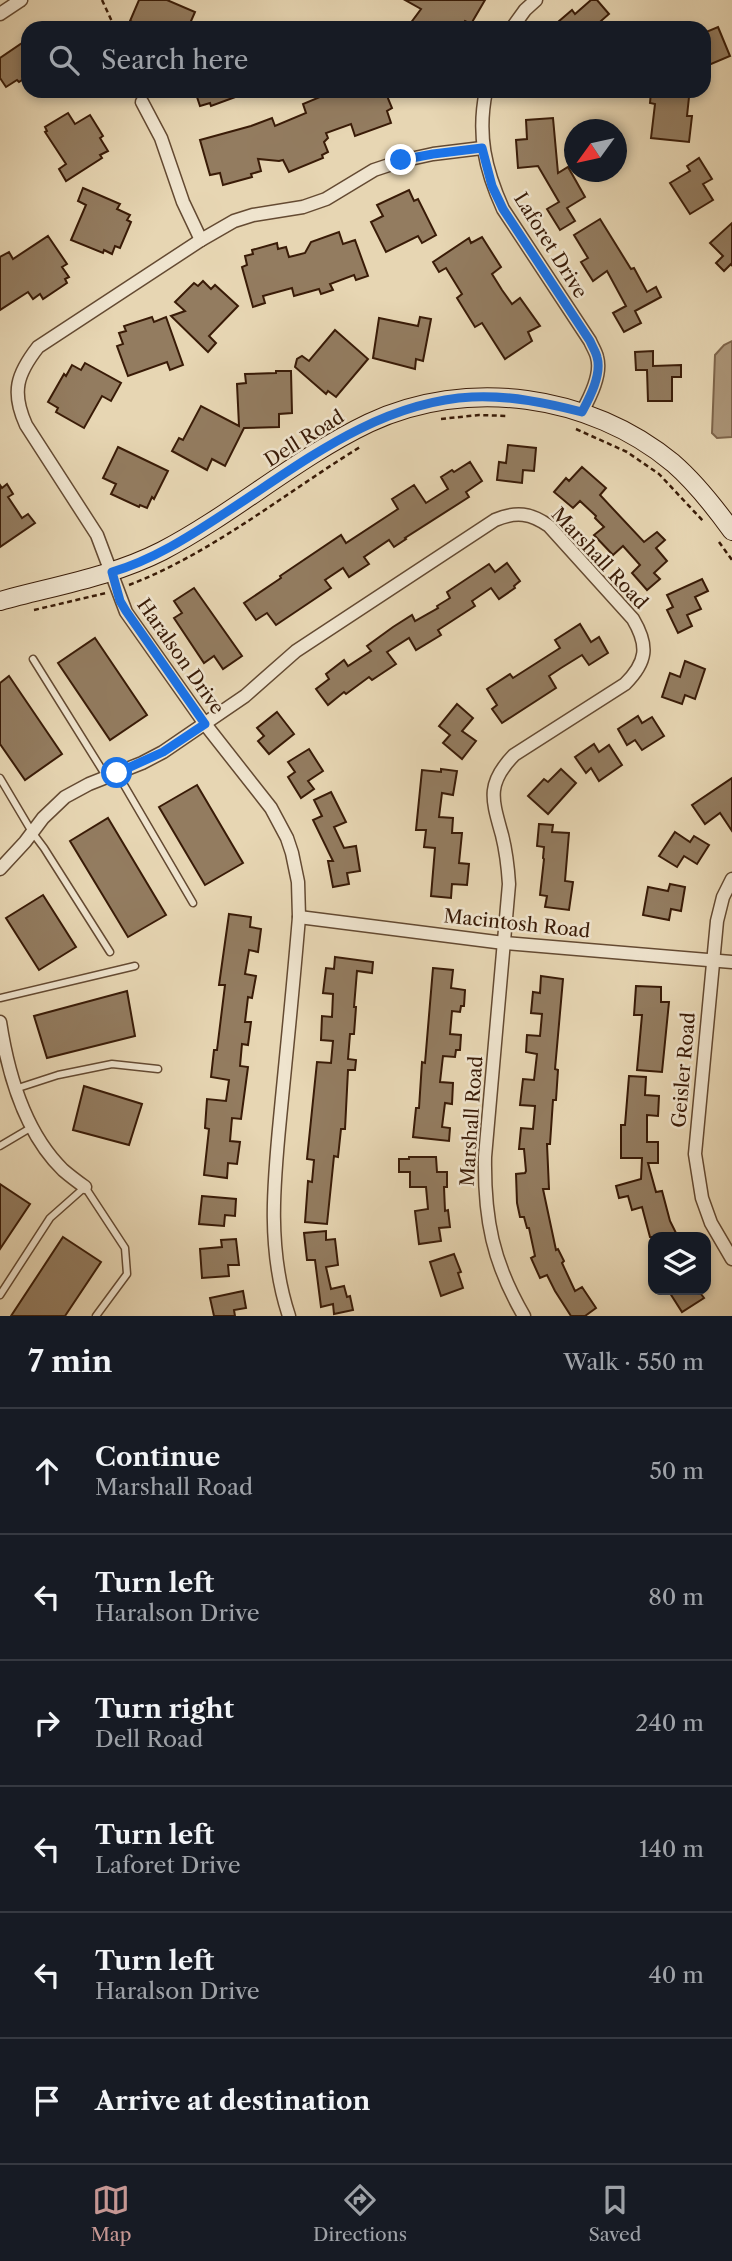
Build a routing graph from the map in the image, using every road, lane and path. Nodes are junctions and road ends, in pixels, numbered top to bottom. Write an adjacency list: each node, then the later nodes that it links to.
1 (21, 0): 4 (street)
2 (102, 0): 5 (path)
3 (536, 0): 6 (street)
4 (0, 14)
5 (112, 21)
6 (517, 21)
7 (485, 98): 9 (street, Laforet Drive)
8 (142, 102): 10 (street)
9 (482, 148): 10 (street, Haralson Drive); 11 (street, Laforet Drive)
10 (201, 240): 19 (street, Haralson Drive)
11 (582, 412): 17 (street, Dell Road); 19 (street, Dell Road)
12 (511, 416): 13 (path)
13 (440, 419)
14 (575, 429): 16 (path)
15 (369, 441): 19 (path)
16 (708, 527)
17 (724, 534): 18 (path)
18 (732, 560)
19 (114, 581): 20 (street, Dell Road); 21 (path); 23 (street, Haralson Drive)
20 (0, 600)
21 (33, 610)
22 (33, 659): 24 (lane)
23 (205, 724): 24 (street, Marshall Road); 30 (street, Haralson Drive); 31 (street, Marshall Road)
24 (112, 775): 26 (street, Marshall Road); 29 (lane)
25 (0, 778): 26 (lane)
26 (32, 832): 27 (street, Marshall Road); 32 (lane)
27 (0, 869)
28 (732, 879): 33 (street, Geisler Road)
29 (194, 903)
30 (299, 917): 31 (street, Macintosh Road); 47 (street, Haralson Drive)
31 (504, 943): 33 (street, Macintosh Road); 48 (street, Marshall Road)
32 (110, 952)
33 (712, 961): 34 (street, Macintosh Road); 44 (street, Geisler Road)
34 (732, 962)
35 (135, 966): 36 (lane)
36 (0, 998)
37 (0, 1022): 38 (street)
38 (2, 1049): 40 (street)
39 (158, 1069): 40 (lane)
40 (15, 1089): 41 (street)
41 (32, 1127): 42 (lane); 43 (street)
42 (0, 1146)
43 (85, 1187): 45 (lane); 46 (lane)
44 (732, 1259)
45 (0, 1295)
46 (96, 1316)
47 (289, 1316)
48 (524, 1316)

